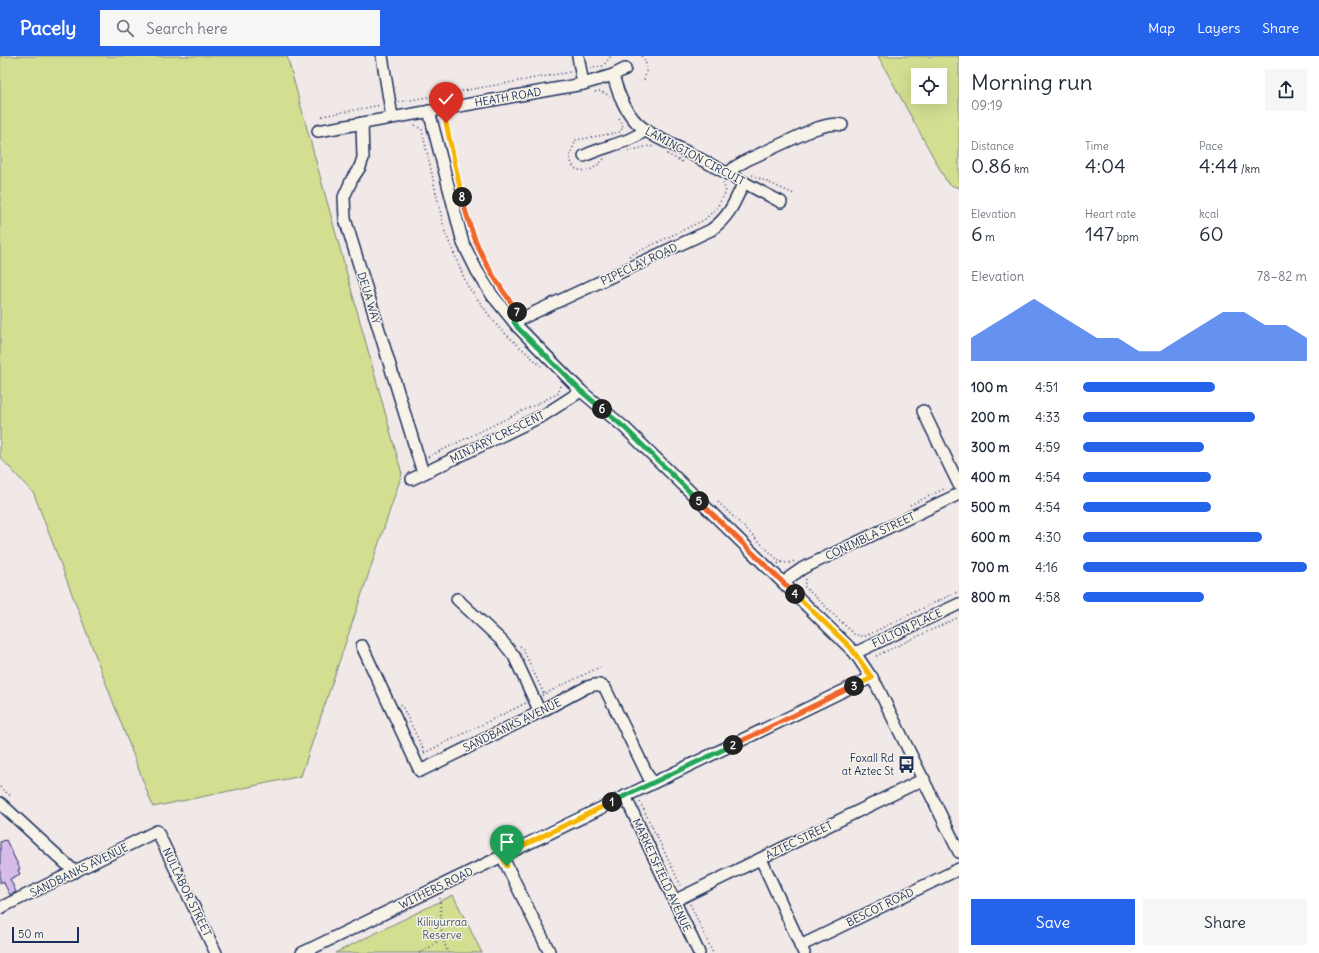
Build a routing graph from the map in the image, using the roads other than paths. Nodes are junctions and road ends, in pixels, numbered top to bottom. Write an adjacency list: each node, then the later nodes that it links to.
1 (382, 56): 7 (street)
2 (578, 56): 5 (street)
3 (625, 69): 4 (street, HEATH ROAD)
4 (613, 75): 5 (street, HEATH ROAD); 10 (street, LAMINGTON CIRCUIT)
5 (583, 84): 6 (street, HEATH ROAD)
6 (429, 111): 7 (street, HEATH ROAD); 16 (street)
7 (392, 117): 8 (street, HEATH ROAD)
8 (362, 123): 11 (street, HEATH ROAD); 19 (street, DEUA WAY)
9 (842, 125): 13 (street)
10 (646, 130): 12 (street); 13 (street, LAMINGTON CIRCUIT)
11 (318, 131)
12 (584, 156)
13 (726, 178): 14 (street, LAMINGTON CIRCUIT)
14 (744, 182): 15 (street, LAMINGTON CIRCUIT); 16 (street, PIPECLAY ROAD)
15 (781, 202)
16 (514, 322): 17 (street)
17 (581, 391): 19 (street, MINJARY CRESCENT); 23 (street)
18 (923, 411): 21 (street)
19 (423, 473): 20 (street, MINJARY CRESCENT)
20 (412, 479)
21 (959, 485)
22 (959, 494): 23 (street, CONIMBLA STREET)
23 (785, 584): 27 (street)
24 (457, 599): 29 (street)
25 (959, 604): 27 (street, FULTON PLACE)
26 (362, 646): 29 (street, SANDBANKS AVENUE)
27 (856, 653): 28 (street)
28 (872, 678): 30 (street); 31 (street, WITHERS ROAD)
29 (540, 712): 31 (street, SANDBANKS AVENUE)
30 (924, 779): 35 (street); 37 (street, AZTEC STREET)
31 (652, 784): 32 (street, WITHERS ROAD)
32 (625, 796): 36 (street, WITHERS ROAD); 40 (street, MARKETSFIELD AVENUE)
33 (0, 803): 39 (street)
34 (157, 832): 39 (street, SANDBANKS AVENUE); 44 (street, NULLABOR STREET)
35 (959, 852)
36 (502, 856): 43 (street); 45 (street, WITHERS ROAD)
37 (760, 859): 40 (street, AZTEC STREET); 42 (street)
38 (959, 869): 42 (street, BESCOT ROAD)
39 (75, 872): 41 (street, SANDBANKS AVENUE)
40 (674, 902): 46 (street, MARKETSFIELD AVENUE)
41 (0, 908)
42 (802, 950)
43 (549, 951)
44 (216, 953)
45 (302, 953)
46 (699, 953)

